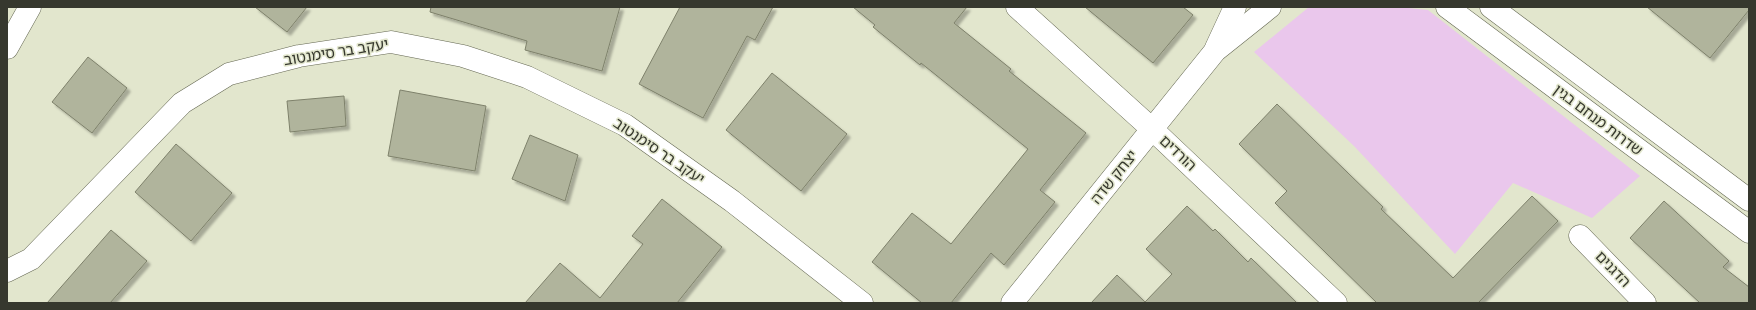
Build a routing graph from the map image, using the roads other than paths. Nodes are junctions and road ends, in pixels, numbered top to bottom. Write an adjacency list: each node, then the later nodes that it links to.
1 (30, 7): 7 (street)
2 (1017, 7): 9 (street, הורדים)
3 (1235, 7): 8 (street, יצחק שדה)
4 (1270, 7): 8 (street, יצחק שדה)
5 (1447, 7): 11 (street, שדרות מנחם בגין)
6 (1492, 7): 10 (street, שדרות מנחם בגין)
7 (7, 48)
8 (1215, 51): 9 (street, יצחק שדה)
9 (1152, 129): 15 (street, יצחק שדה); 16 (street, הורדים)
10 (1749, 200)
11 (1749, 232)
12 (1580, 236): 17 (street, הדגנים)
13 (7, 271): 14 (street, יעקב בר סימנטוב)
14 (862, 303)
15 (1012, 303)
16 (1336, 303)
17 (1645, 303)

